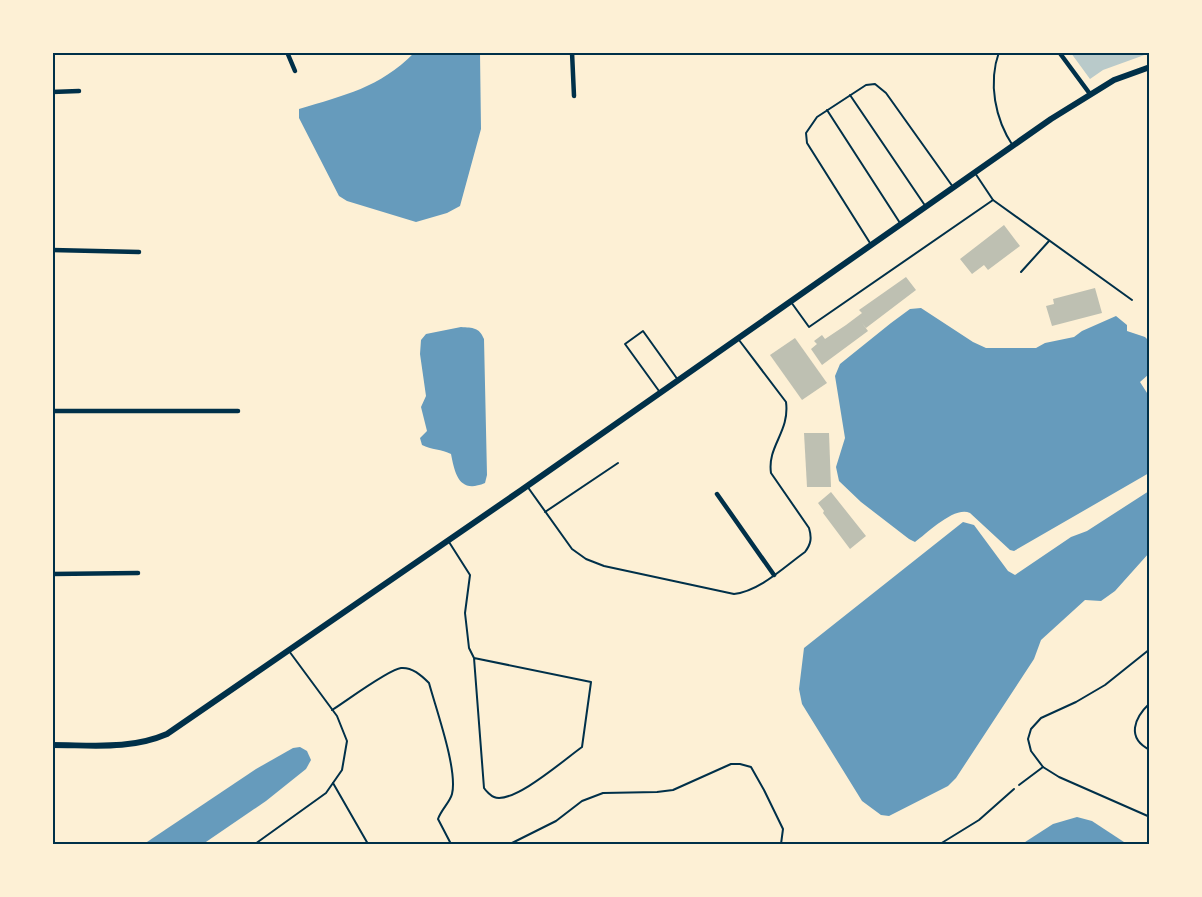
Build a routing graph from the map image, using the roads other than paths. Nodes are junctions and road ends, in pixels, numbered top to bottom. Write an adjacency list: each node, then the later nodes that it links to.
1 (287, 52): 6 (street)
2 (572, 52): 11 (street)
3 (999, 52): 13 (lane)
4 (1059, 52): 9 (street)
5 (1149, 66): 9 (street)
6 (295, 71)
7 (79, 91): 8 (street)
8 (52, 92)
9 (1090, 94): 13 (street)
10 (850, 95): 12 (lane); 15 (lane); 17 (lane)
11 (574, 96)
12 (827, 110): 18 (lane); 20 (lane)
13 (1013, 146): 14 (street)
14 (974, 173): 15 (street); 16 (lane)
15 (953, 187): 17 (street)
16 (993, 200): 19 (lane); 25 (lane)
17 (926, 207): 18 (street)
18 (902, 225): 20 (street)
19 (1050, 241): 23 (lane); 24 (lane)
20 (871, 246): 25 (street)
21 (52, 250): 22 (street)
22 (139, 252)
23 (1021, 272)
24 (1132, 300)
25 (790, 301): 26 (street)
26 (737, 338): 27 (street); 38 (lane)
27 (678, 380): 28 (street); 28 (lane)
28 (660, 393): 32 (street)
29 (52, 411): 30 (street)
30 (238, 411)
31 (618, 463): 34 (lane)
32 (527, 486): 34 (lane); 35 (street)
33 (717, 494): 38 (street)
34 (545, 512): 38 (lane)
35 (448, 539): 40 (street); 41 (lane)
36 (138, 573): 37 (street)
37 (52, 574)
38 (774, 575)
39 (1149, 649): 46 (lane)
40 (289, 651): 43 (lane); 44 (street)
41 (474, 658): 41 (lane)
42 (1149, 703): 45 (lane)
43 (332, 710): 47 (lane); 52 (lane)
44 (52, 745)
45 (1149, 750)
46 (1043, 767): 48 (lane); 49 (lane)
47 (333, 783): 50 (lane); 51 (lane)
48 (1019, 785)
49 (1149, 817)
50 (256, 844)
51 (368, 844)
52 (450, 844)
53 (510, 844): 54 (lane)
54 (781, 844)

